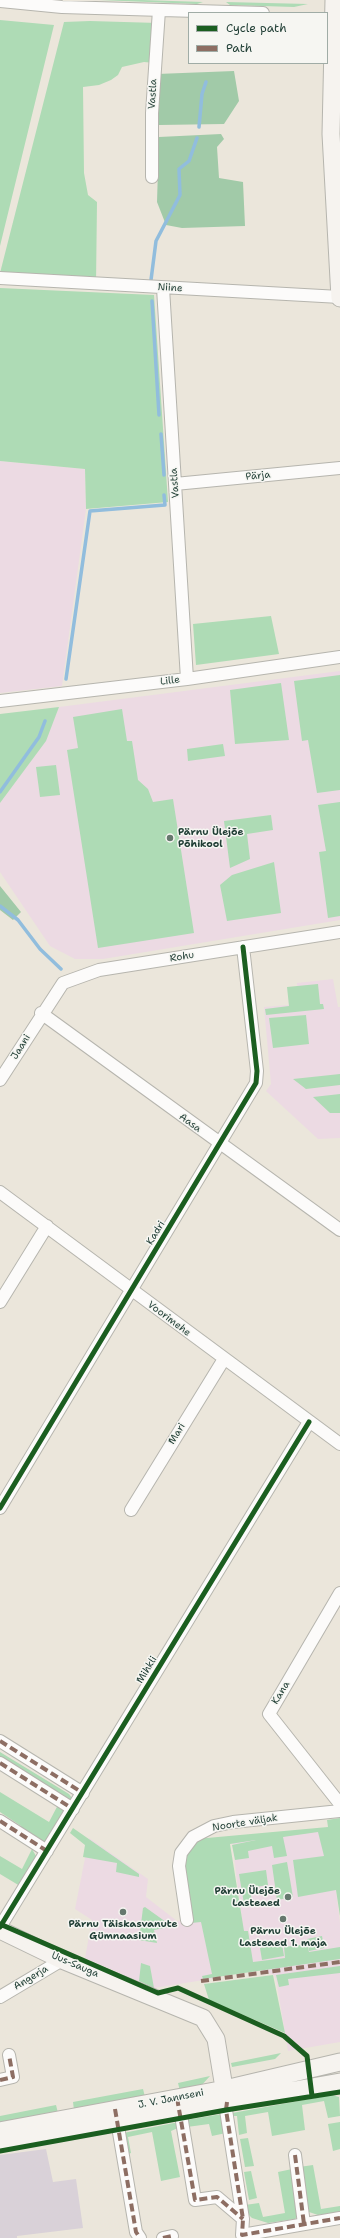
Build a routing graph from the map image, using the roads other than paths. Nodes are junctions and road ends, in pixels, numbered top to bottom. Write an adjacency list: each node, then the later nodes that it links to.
1 (334, 0): 7 (main road)
2 (0, 1): 3 (street)
3 (89, 4): 5 (street)
4 (214, 5): 5 (street); 6 (street)
5 (159, 10): 8 (street, Vastla)
6 (257, 12)
7 (333, 20): 11 (main road)
8 (152, 177)
9 (0, 278): 10 (street, Niine)
10 (163, 288): 11 (street, Niine); 13 (street, Vastla)
11 (340, 297)
12 (340, 468): 13 (street, Pärja)
13 (175, 484): 15 (street, Vastla)
14 (340, 657): 15 (street, Lille)
15 (187, 679): 16 (street, Lille)
16 (0, 701)
17 (340, 932): 18 (street, Rohu)
18 (243, 947): 19 (street, Rohu); 21 (street, Kadri)
19 (41, 1014): 20 (street, Jaani); 21 (street, Aasa)
20 (0, 1080)
21 (220, 1144): 24 (street, Aasa); 25 (street, Kadri)
22 (0, 1192): 23 (street, Voorimehe)
23 (47, 1226): 25 (street, Voorimehe); 26 (street)
24 (340, 1230)
25 (132, 1291): 27 (street, Voorimehe); 30 (street, Kadri)
26 (0, 1302)
27 (224, 1359): 28 (street, Voorimehe); 31 (street, Mari)
28 (309, 1422): 29 (street, Voorimehe); 35 (street, Mihkli)
29 (340, 1444)
30 (0, 1508)
31 (131, 1510)
32 (340, 1593): 36 (street, Kana)
33 (0, 1741): 35 (street)
34 (0, 1763): 37 (street)
35 (83, 1793): 37 (street, Mihkli)
36 (340, 1804)
37 (73, 1809): 40 (street, Mihkli)
38 (340, 1811): 41 (street, Noorte väljak)
39 (0, 1821): 40 (street)
40 (47, 1851): 42 (street, Mihkli)
41 (187, 1920)
42 (0, 1927)
43 (0, 1930): 44 (main road, Uus-Sauga)
44 (62, 1960): 45 (street, Angerja); 51 (main road, Uus-Sauga)
45 (0, 1997)
46 (9, 2055): 49 (street)
47 (340, 2062): 51 (main road, J. V. Jannseni)
48 (340, 2070): 50 (main road)
49 (0, 2080)
50 (334, 2083): 51 (main road, J. V. Jannseni)
51 (226, 2096): 52 (main road, J. V. Jannseni); 58 (street)
52 (179, 2104): 53 (main road, J. V. Jannseni); 58 (street)
53 (116, 2116): 54 (main road, J. V. Jannseni); 55 (main road, J. V. Jannseni); 60 (street)
54 (0, 2130)
55 (0, 2143)
56 (295, 2155): 59 (street)
57 (340, 2218): 59 (street)
58 (243, 2219): 59 (street)
59 (304, 2224)
60 (140, 2238)

